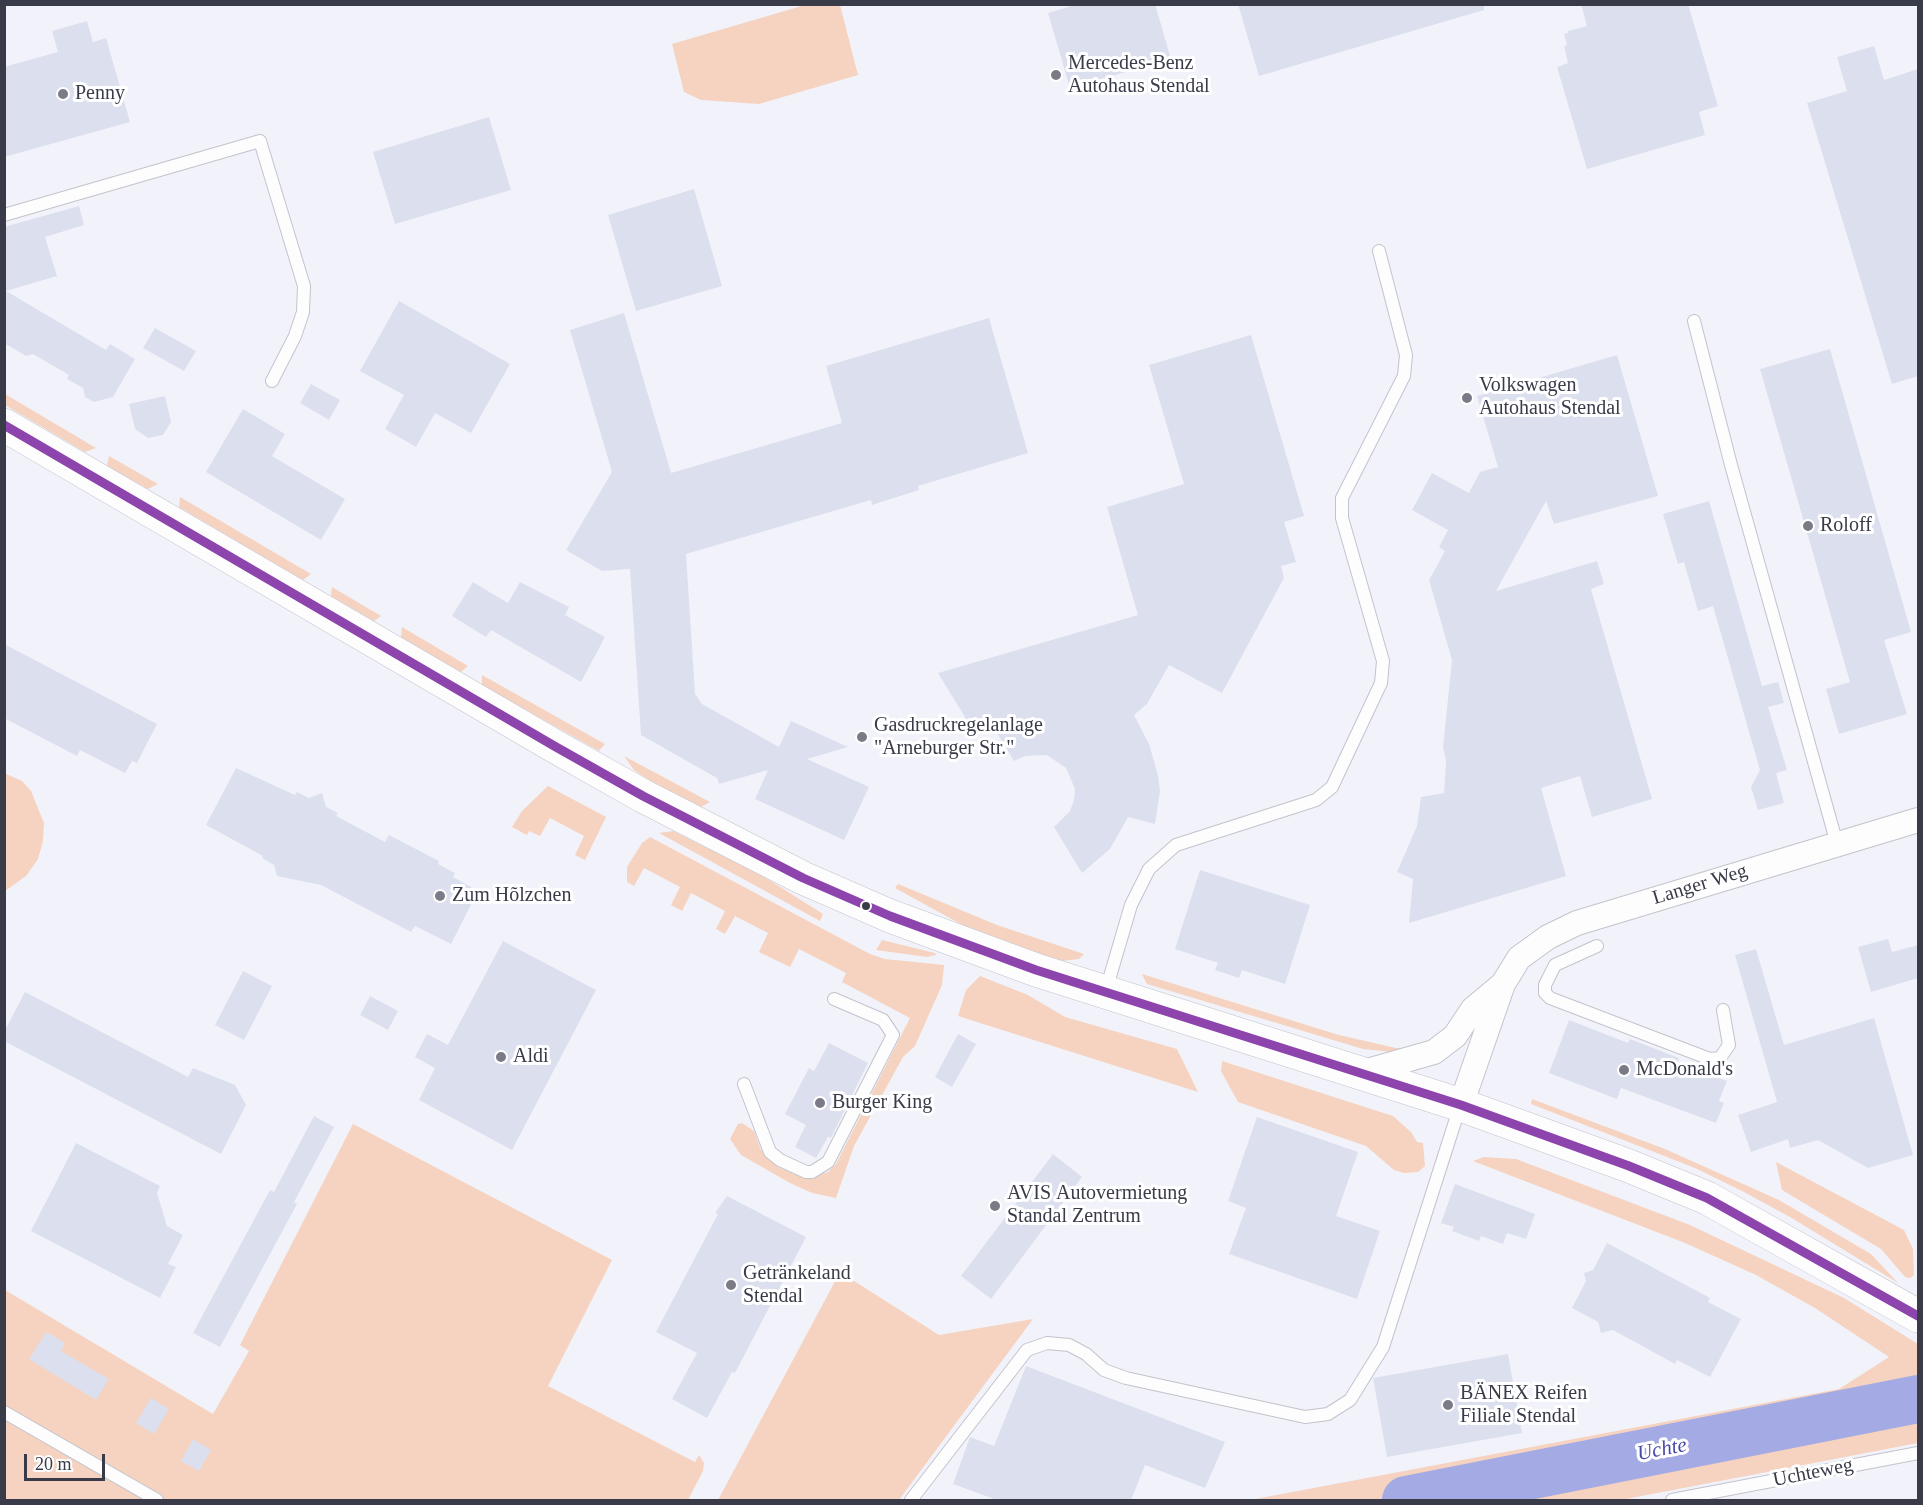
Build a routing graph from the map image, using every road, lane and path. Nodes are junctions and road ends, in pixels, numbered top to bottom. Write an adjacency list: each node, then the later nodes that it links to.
1 (4, 215): 4 (lane)
2 (1379, 251): 10 (lane)
3 (1694, 321): 7 (lane)
4 (272, 381)
5 (4, 425): 10 (main road)
6 (1918, 820): 7 (street, Langer Weg)
7 (1837, 844): 9 (street, Langer Weg)
8 (1597, 946): 12 (lane)
9 (1503, 984): 13 (street, Langer Weg); 15 (street, Langer Weg)
10 (1105, 994): 13 (main road)
11 (834, 999): 14 (lane)
12 (1723, 1010)
13 (1359, 1073): 15 (main road)
14 (744, 1084)
15 (1461, 1105): 16 (main road); 20 (lane)
16 (1918, 1316)
17 (4, 1412): 19 (lane)
18 (1918, 1453): 21 (lane, Uchteweg)
19 (157, 1500)
20 (911, 1500)
21 (1672, 1500)

